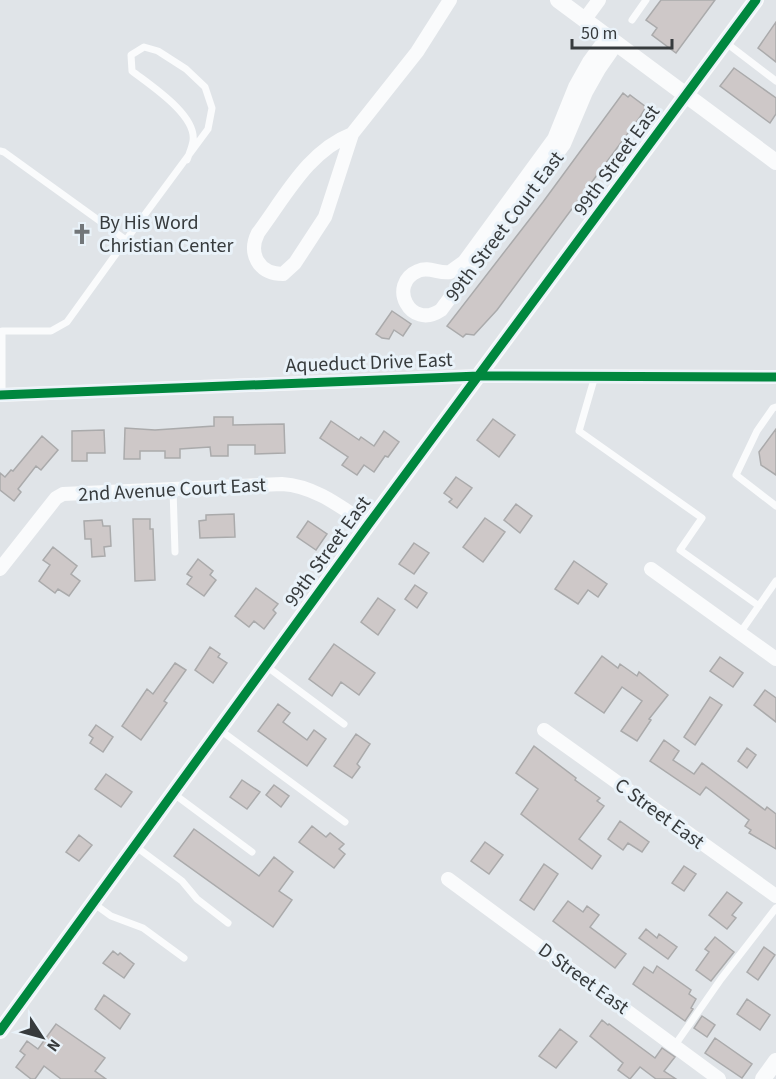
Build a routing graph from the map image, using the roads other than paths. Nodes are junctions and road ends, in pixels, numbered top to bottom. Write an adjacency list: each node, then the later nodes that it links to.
1 (450, 0): 12 (street)
2 (558, 0): 6 (street)
3 (599, 0): 6 (street)
4 (646, 0): 7 (lane)
5 (756, 0): 9 (street, 99th Street East)
6 (585, 19): 8 (street)
7 (632, 20)
8 (613, 39): 8 (street, 99th Street Court East); 11 (street)
9 (725, 42): 10 (lane); 11 (street, 99th Street East)
10 (776, 81)
11 (687, 95): 15 (street); 18 (street, 99th Street East)
12 (351, 134): 12 (street)
13 (0, 151): 16 (lane)
14 (187, 160): 14 (lane); 16 (lane)
15 (776, 162)
16 (126, 240): 17 (lane)
17 (1, 331): 21 (lane)
18 (479, 376): 19 (street, Aqueduct Drive East); 21 (street, Aqueduct Drive East); 25 (street, 99th Street East)
19 (595, 376): 20 (street, Aqueduct Drive East); 30 (lane)
20 (776, 377)
21 (1, 395)
22 (776, 407): 24 (lane)
23 (173, 489): 25 (street, 2nd Avenue Court East); 26 (lane); 27 (street, 2nd Avenue Court East)
24 (776, 506)
25 (368, 525): 33 (street, 99th Street East)
26 (175, 552)
27 (0, 568)
28 (651, 569): 31 (street)
29 (776, 581): 30 (lane)
30 (759, 606): 31 (lane)
31 (740, 633): 32 (street)
32 (776, 659)
33 (266, 666): 34 (lane); 35 (street, 99th Street East)
34 (344, 724)
35 (220, 730): 37 (street, 99th Street East); 38 (lane)
36 (544, 730): 42 (street, C Street East)
37 (173, 794): 39 (street, 99th Street East); 40 (lane)
38 (345, 822)
39 (135, 846): 43 (street, 99th Street East); 45 (lane)
40 (252, 852)
41 (448, 879): 48 (street, D Street East)
42 (776, 896)
43 (93, 903): 46 (lane); 47 (street, 99th Street East)
44 (776, 908): 48 (lane)
45 (228, 922)
46 (184, 958)
47 (0, 1031)
48 (675, 1045): 50 (street, D Street East)
49 (776, 1061): 51 (street)
50 (718, 1079)
51 (763, 1079)

